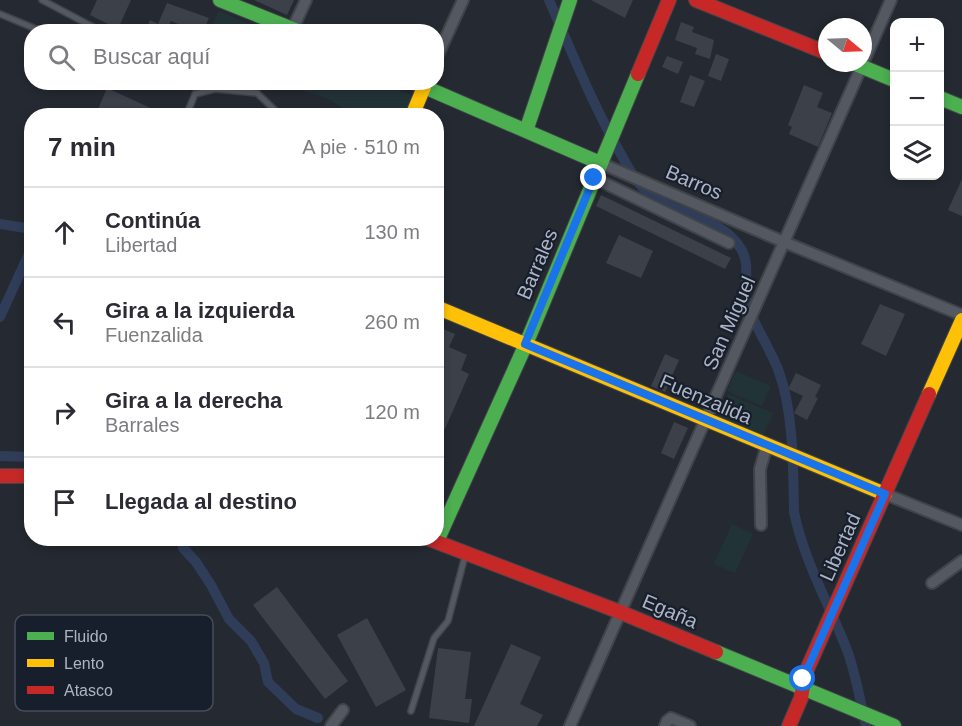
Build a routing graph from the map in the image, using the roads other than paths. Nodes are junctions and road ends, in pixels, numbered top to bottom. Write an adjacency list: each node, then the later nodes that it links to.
1 (42, 0): 11 (lane)
2 (220, 0): 12 (street)
3 (306, 0): 13 (street)
4 (463, 0): 15 (street)
5 (570, 0): 29 (street)
6 (669, 0): 30 (street, Barrales)
7 (696, 0): 16 (street)
8 (891, 0): 14 (street, San Miguel)
9 (0, 14): 10 (lane)
10 (24, 24)
11 (87, 24)
12 (281, 24)
13 (298, 24)
14 (872, 36)
15 (444, 42)
16 (818, 49)
17 (872, 71): 19 (street)
18 (854, 72): 32 (street, San Miguel)
19 (890, 78)
20 (211, 90): 26 (lane)
21 (226, 90): 27 (lane)
22 (419, 90): 28 (street)
23 (434, 90): 29 (street, Barros)
24 (944, 100): 25 (street)
25 (962, 107)
26 (189, 108)
27 (273, 108)
28 (414, 108)
29 (526, 131): 30 (street, Barros)
30 (600, 163): 31 (street, Barrales); 32 (street, Barros)
31 (594, 178): 33 (street); 37 (street, Barrales)
32 (784, 242): 35 (street, Barros); 38 (street, San Miguel)
33 (729, 243)
34 (444, 310): 37 (street, Fuenzalida)
35 (962, 315)
36 (962, 320): 42 (street, Libertad)
37 (525, 344): 38 (street, Fuenzalida); 43 (street, Barrales)
38 (705, 420): 39 (street, Fuenzalida); 50 (street, San Miguel)
39 (767, 445): 42 (street, Fuenzalida); 44 (street)
40 (0, 476): 41 (street)
41 (24, 476)
42 (885, 494): 45 (street, Fuenzalida); 51 (street, Libertad)
43 (444, 515)
44 (760, 525)
45 (962, 525)
46 (444, 544): 47 (street, Egaña)
47 (466, 552): 50 (street, Egaña); 53 (lane)
48 (962, 561): 49 (street)
49 (932, 583)
50 (620, 612): 51 (street, Egaña); 55 (street, San Miguel)
51 (802, 687): 58 (street, Libertad); 59 (street, Egaña)
52 (343, 710): 54 (street)
53 (411, 711)
54 (331, 726)
55 (570, 726)
56 (664, 726): 57 (street)
57 (690, 726)
58 (789, 726)
59 (894, 726)

